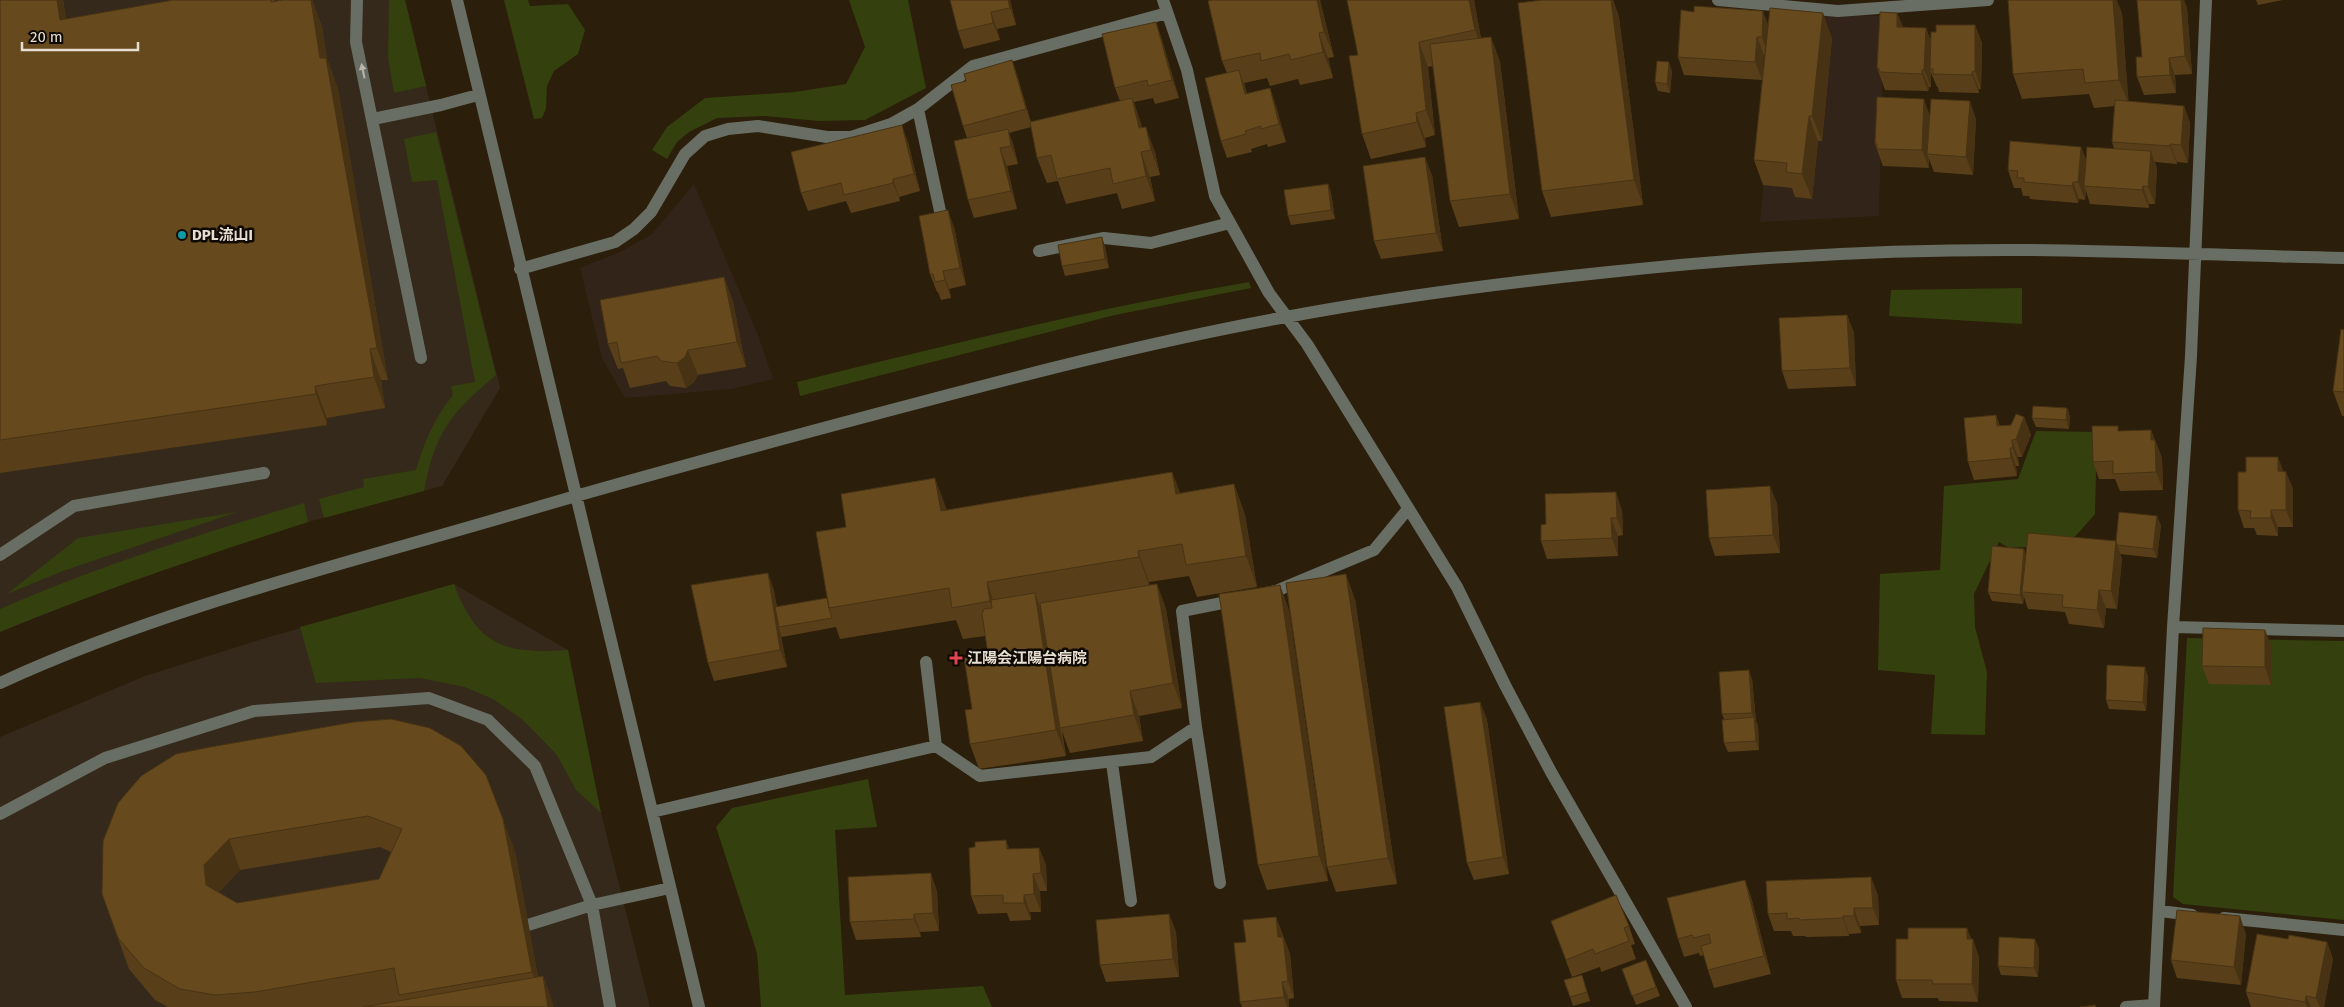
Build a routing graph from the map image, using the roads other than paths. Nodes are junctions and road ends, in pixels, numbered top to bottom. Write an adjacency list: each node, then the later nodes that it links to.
1 (357, 0): 11 (street, one-way to 1)
2 (457, 0): 9 (street)
3 (1163, 0): 8 (street)
4 (1718, 0): 7 (street)
5 (1988, 0): 7 (street)
6 (2206, 0): 15 (street)
7 (1802, 3)
8 (1167, 13): 10 (street); 13 (street)
9 (478, 95): 11 (street); 17 (street)
10 (918, 109): 12 (street); 17 (street)
11 (373, 119): 19 (street)
12 (940, 211)
13 (1230, 222): 14 (street); 18 (street)
14 (1039, 251)
15 (2196, 255): 16 (street); 18 (street); 24 (street)
16 (2344, 258)
17 (520, 269): 21 (street)
18 (1286, 317): 21 (street); 22 (street)
19 (421, 358)
20 (264, 473): 23 (street)
21 (576, 496): 27 (street); 31 (street)
22 (1408, 508): 28 (street); 43 (street)
23 (0, 555)
24 (2173, 627): 25 (street); 37 (street)
25 (2344, 631)
26 (926, 662): 29 (street)
27 (0, 683)
28 (1196, 728): 30 (street); 33 (street)
29 (936, 746): 30 (street); 31 (street)
30 (1112, 763): 35 (street)
31 (652, 812): 34 (street)
32 (0, 814): 36 (street)
33 (1220, 883)
34 (670, 888): 36 (street); 42 (street)
35 (1131, 901)
36 (592, 905): 38 (street); 41 (street)
37 (2160, 911): 39 (street); 40 (street)
38 (528, 925)
39 (2344, 930)
40 (2154, 1006): 44 (street)
41 (610, 1007)
42 (699, 1007)
43 (1686, 1007)
44 (2126, 1007)

